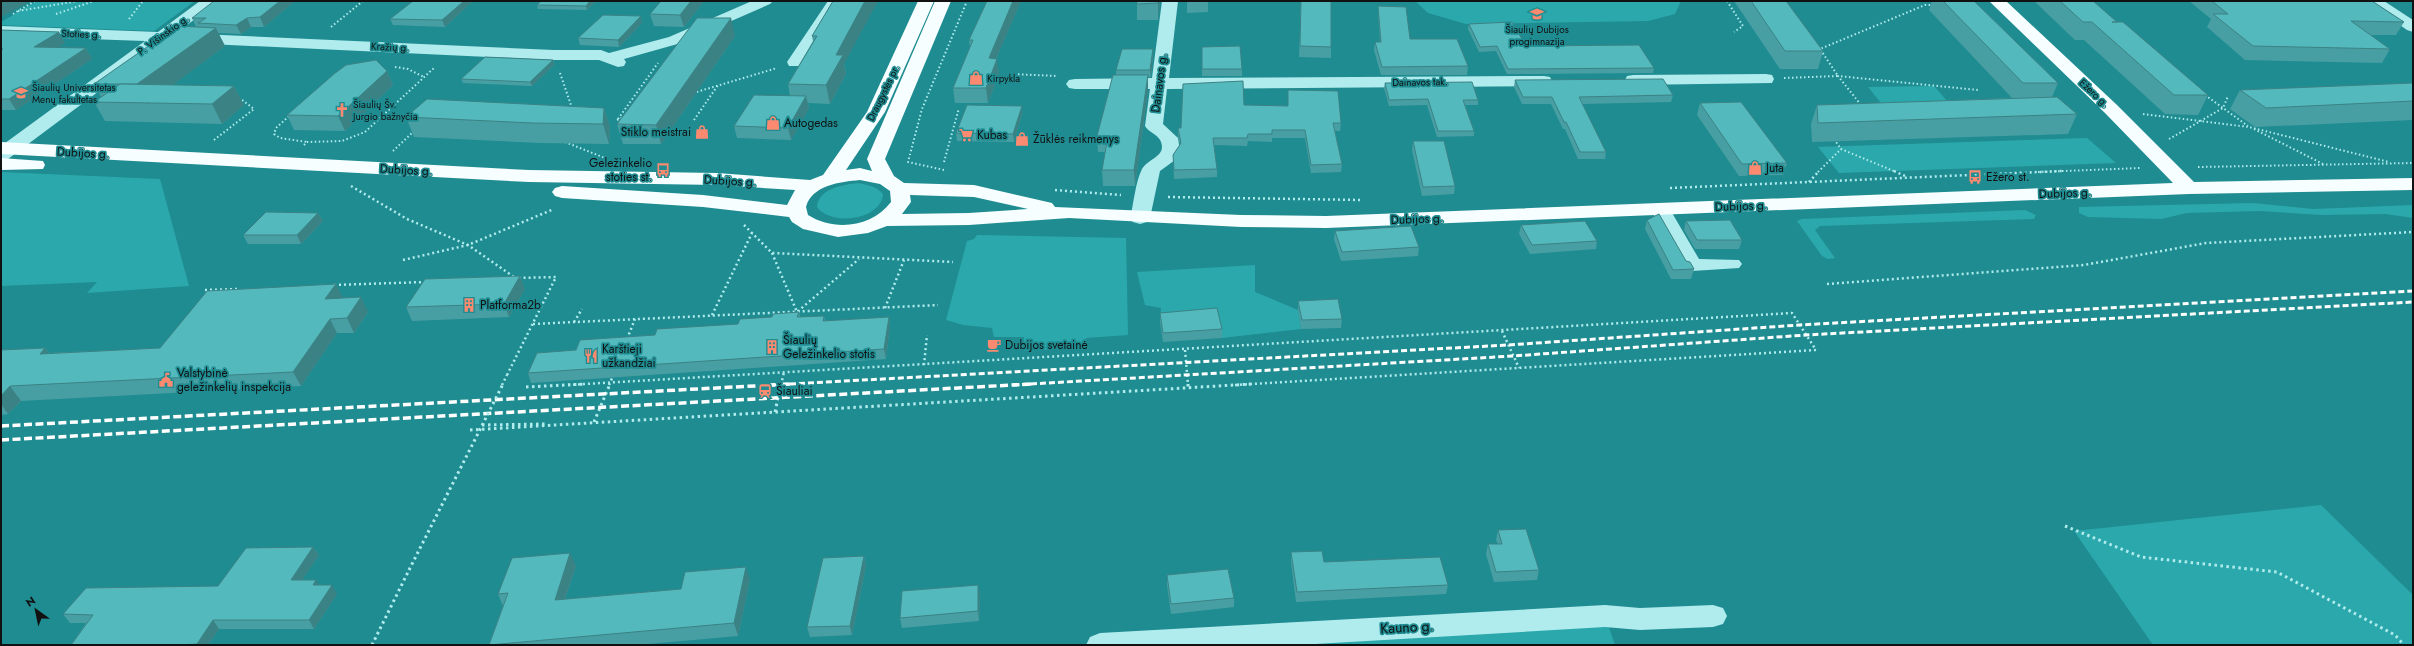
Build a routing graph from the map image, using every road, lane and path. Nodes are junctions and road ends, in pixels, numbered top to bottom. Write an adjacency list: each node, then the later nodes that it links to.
1 (35, 1): 15 (path)
2 (78, 1): 15 (path)
3 (210, 1): 20 (street, P. Višinskio g.)
4 (363, 1): 22 (path)
5 (765, 1): 21 (street)
6 (836, 1): 25 (street)
7 (926, 1): 68 (main road, Draugystės pr.)
8 (943, 1): 71 (main road, Draugystės pr.)
9 (967, 1): 66 (path)
10 (1170, 1): 35 (street, Dainavos g.)
11 (1727, 1): 19 (path)
12 (1997, 1): 44 (main road, Ežero g.)
13 (2374, 1): 17 (street)
14 (1932, 5): 28 (path)
15 (18, 11): 16 (path)
16 (12, 14)
17 (2413, 27)
18 (1, 31): 20 (street, Stoties g.)
19 (1734, 32)
20 (161, 37): 22 (street, Kražių g.); 58 (street, P. Višinskio g.)
21 (675, 40): 24 (street, Kražių g.); 47 (path)
22 (312, 43): 23 (street, Kražių g.)
23 (453, 50): 24 (street, Kražių g.); 29 (path)
24 (554, 55): 45 (path)
25 (796, 62): 33 (path)
26 (392, 67): 29 (path)
27 (1010, 74): 34 (path)
28 (1838, 76): 30 (path); 36 (path); 42 (path)
29 (424, 77): 54 (path)
30 (1766, 79): 32 (street)
31 (1559, 80): 35 (street, Dainavos tak.)
32 (1615, 80)
33 (719, 84): 38 (path); 48 (path)
34 (1075, 84): 35 (street, Dainavos tak.)
35 (1158, 84): 77 (street, Dainavos g.)
36 (1978, 90)
37 (2200, 91): 43 (path)
38 (690, 94)
39 (2228, 96): 43 (path)
40 (241, 99): 55 (path)
41 (959, 108): 60 (path)
42 (1864, 108)
43 (2223, 108): 49 (path); 51 (path)
44 (2111, 109): 49 (path); 65 (main road, Ežero g.)
45 (573, 111)
46 (292, 113): 54 (path)
47 (625, 117)
48 (694, 120)
49 (2199, 122): 51 (path); 65 (path)
50 (419, 126): 57 (path)
51 (2249, 127): 62 (path); 64 (path)
52 (1830, 133): 56 (path)
53 (558, 140): 59 (path)
54 (307, 142): 61 (path)
55 (210, 143)
56 (1841, 150): 67 (path); 70 (path)
57 (391, 152)
58 (3, 154): 61 (main road, Dubijos g.); 69 (main road, Dubijos g.)
59 (607, 158)
60 (944, 162)
61 (279, 163): 73 (main road, Dubijos g.)
62 (2394, 163): 63 (path); 64 (path)
63 (2413, 163)
64 (2325, 165): 65 (path)
65 (2169, 167): 67 (path); 75 (main road, Ežero g.)
66 (946, 170)
67 (1907, 178): 70 (path)
68 (830, 179): 71 (main road, Dubijos g.); 73 (main road, Dubijos g.)
69 (341, 180): 81 (main road, Dubijos g.); 88 (path)
70 (1809, 182): 74 (path)
71 (893, 184): 82 (main road, Dubijos g.); 84 (main road)
72 (2413, 184): 75 (main road, Dubijos g.)
73 (812, 186): 81 (main road)
74 (1664, 188)
75 (2189, 188): 80 (main road, Dubijos g.)
76 (1049, 190): 77 (path)
77 (1144, 197): 78 (path); 83 (street, Dainavos g.)
78 (1365, 200)
79 (555, 208): 88 (path)
80 (1661, 210): 83 (main road, Dubijos g.); 94 (street)
81 (796, 212): 84 (main road)
82 (1070, 212): 83 (main road, Dubijos g.); 84 (main road, Dubijos g.)
83 (1140, 218)
84 (882, 220)
85 (740, 222): 87 (path)
86 (2413, 232): 98 (path)
87 (752, 233): 89 (path); 106 (path)
88 (468, 245): 91 (path); 95 (path)
89 (772, 253): 90 (path); 105 (path)
90 (859, 259): 92 (path); 105 (path)
91 (403, 260)
92 (904, 260): 93 (path); 103 (path)
93 (953, 262)
94 (1732, 264)
95 (516, 278): 96 (path); 109 (path)
96 (508, 279)
97 (431, 282): 99 (path)
98 (1827, 284)
99 (329, 286)
100 (244, 289): 101 (path)
101 (204, 290)
102 (938, 305): 103 (path)
103 (885, 308): 105 (path)
104 (582, 309): 108 (path)
105 (797, 312): 106 (path)
106 (712, 316): 107 (path)
107 (635, 319): 108 (path); 112 (path)
108 (574, 322): 109 (path)
109 (533, 324): 123 (path, bridge)
110 (1502, 331): 113 (path); 115 (path); 115 (path)
111 (926, 336): 114 (path)
112 (624, 347)
113 (1185, 350): 114 (path); 120 (path)
114 (924, 366): 116 (path)
115 (1519, 368): 120 (path)
116 (784, 372): 118 (path); 121 (path)
117 (613, 375): 118 (path)
118 (611, 382): 119 (path); 122 (path)
119 (526, 387)
120 (1188, 387): 121 (path)
121 (775, 412): 122 (path)
122 (596, 422): 123 (path); 124 (path)
123 (482, 425): 127 (path, bridge)
124 (470, 430)
125 (2065, 526): 129 (path)
126 (1713, 616): 128 (street, Kauno g.)
127 (372, 645)
128 (1100, 645)
129 (2404, 645)

